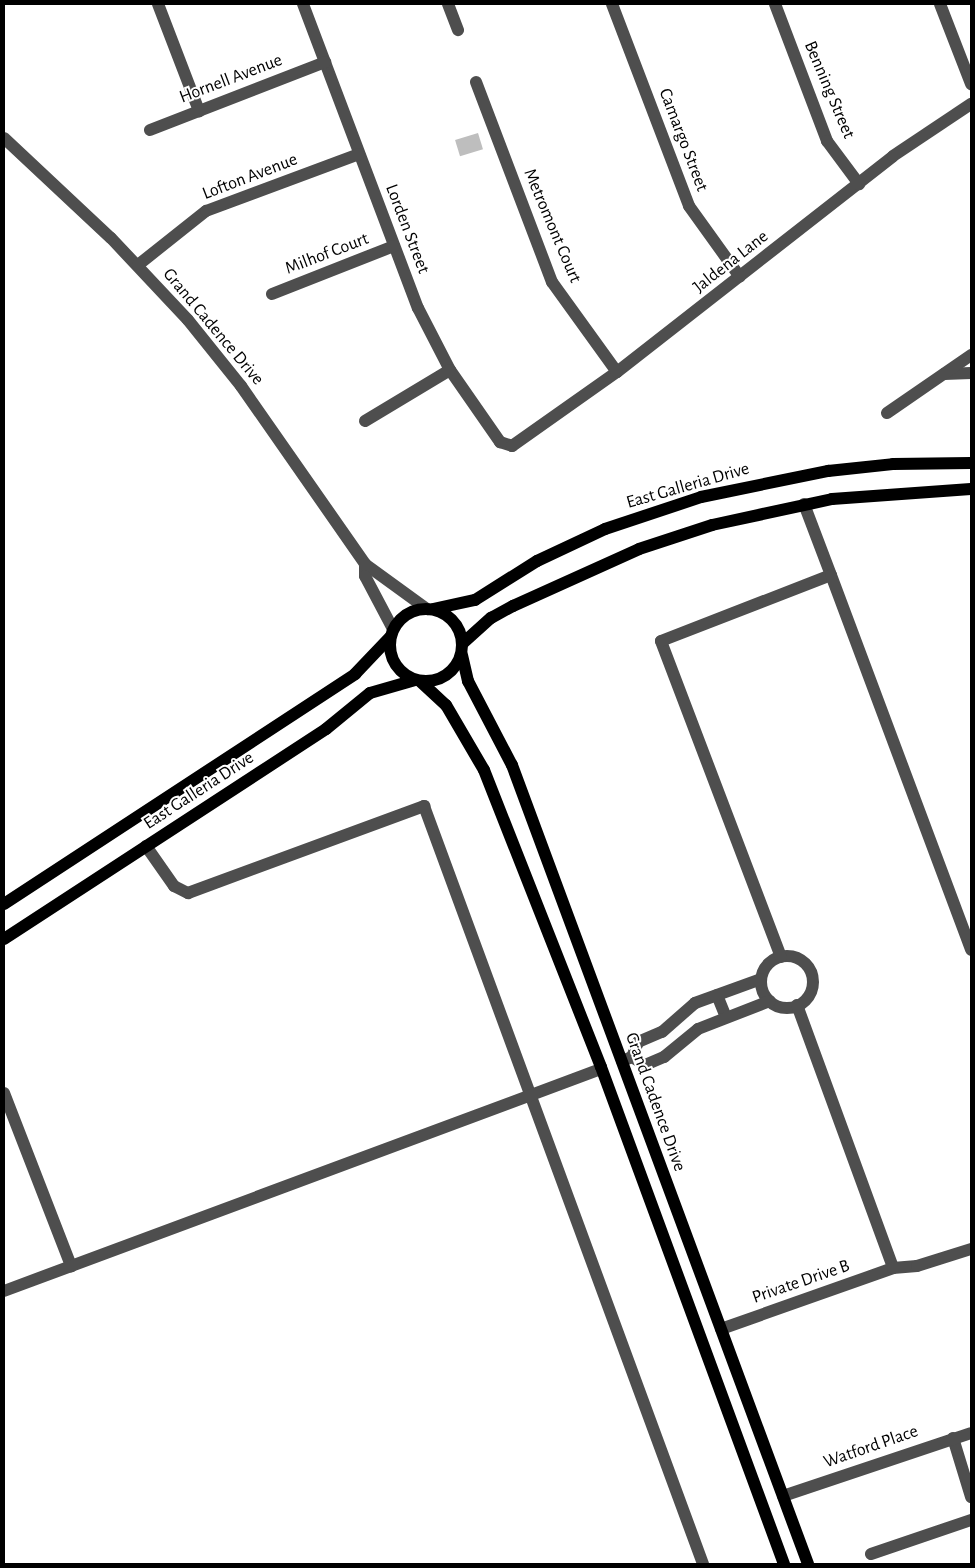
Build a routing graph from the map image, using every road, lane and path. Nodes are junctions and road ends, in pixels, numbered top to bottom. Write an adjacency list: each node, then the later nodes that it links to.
1 (158, 4): 12 (street)
2 (302, 4): 8 (street, Lorden Street)
3 (448, 4): 7 (street)
4 (612, 4): 19 (street, Camargo Street)
5 (775, 4): 16 (street, Benning Street)
6 (940, 4): 10 (street)
7 (458, 30)
8 (324, 62): 12 (street, Hornell Avenue); 15 (street, Lorden Street)
9 (476, 82): 23 (street, Metromont Court)
10 (971, 84)
11 (971, 104): 16 (street, Jaldena Lane)
12 (199, 111): 13 (street, Hornell Avenue)
13 (150, 130)
14 (4, 138): 18 (street, Grand Cadence Drive)
15 (359, 154): 17 (street, Lorden Street); 18 (street, Lofton Avenue)
16 (859, 184): 19 (street, Jaldena Lane)
17 (394, 246): 20 (street, Milhof Court); 22 (street, Lorden Street)
18 (138, 265): 32 (street, Grand Cadence Drive)
19 (740, 277): 23 (street, Jaldena Lane)
20 (272, 294)
21 (971, 355): 25 (street)
22 (450, 370): 27 (street); 28 (street, Lorden Street)
23 (617, 372): 28 (street, Jaldena Lane)
24 (971, 373): 25 (street)
25 (944, 374): 26 (street)
26 (887, 413)
27 (364, 421)
28 (512, 446)
29 (971, 463): 34 (main road, East Galleria Drive)
30 (971, 489): 31 (main road)
31 (804, 504): 33 (street); 36 (main road)
32 (365, 564): 34 (street, Grand Cadence Drive); 35 (street, Grand Cadence Drive)
33 (831, 576): 41 (street); 42 (street)
34 (430, 609): 35 (main road); 36 (main road)
35 (392, 633): 37 (main road); 39 (main road, East Galleria Drive)
36 (462, 649): 37 (main road); 48 (main road, Grand Cadence Drive)
37 (418, 681): 38 (main road, East Galleria Drive); 49 (main road)
38 (146, 846): 40 (main road, East Galleria Drive); 51 (street)
39 (4, 904)
40 (4, 939)
41 (971, 950)
42 (781, 956): 43 (street); 46 (street)
43 (761, 979): 44 (street); 45 (street)
44 (717, 995): 47 (street); 48 (street)
45 (770, 1001): 46 (street); 47 (street)
46 (797, 1005): 54 (street)
47 (726, 1017): 48 (street)
48 (627, 1059): 49 (main road); 56 (main road, Grand Cadence Drive)
49 (601, 1069): 51 (street); 64 (main road)
50 (4, 1093): 53 (street)
51 (531, 1095): 53 (street); 63 (street)
52 (971, 1249): 54 (street, Private Drive B)
53 (71, 1266): 55 (street)
54 (893, 1268): 56 (street, Private Drive B)
55 (4, 1291)
56 (721, 1329): 59 (main road, Grand Cadence Drive)
57 (971, 1432): 58 (street, Watford Place)
58 (953, 1438): 59 (street, Watford Place); 60 (street)
59 (782, 1496): 65 (main road, Grand Cadence Drive)
60 (971, 1497)
61 (971, 1520): 62 (street)
62 (871, 1554)
63 (703, 1564)
64 (784, 1564)
65 (808, 1564)

